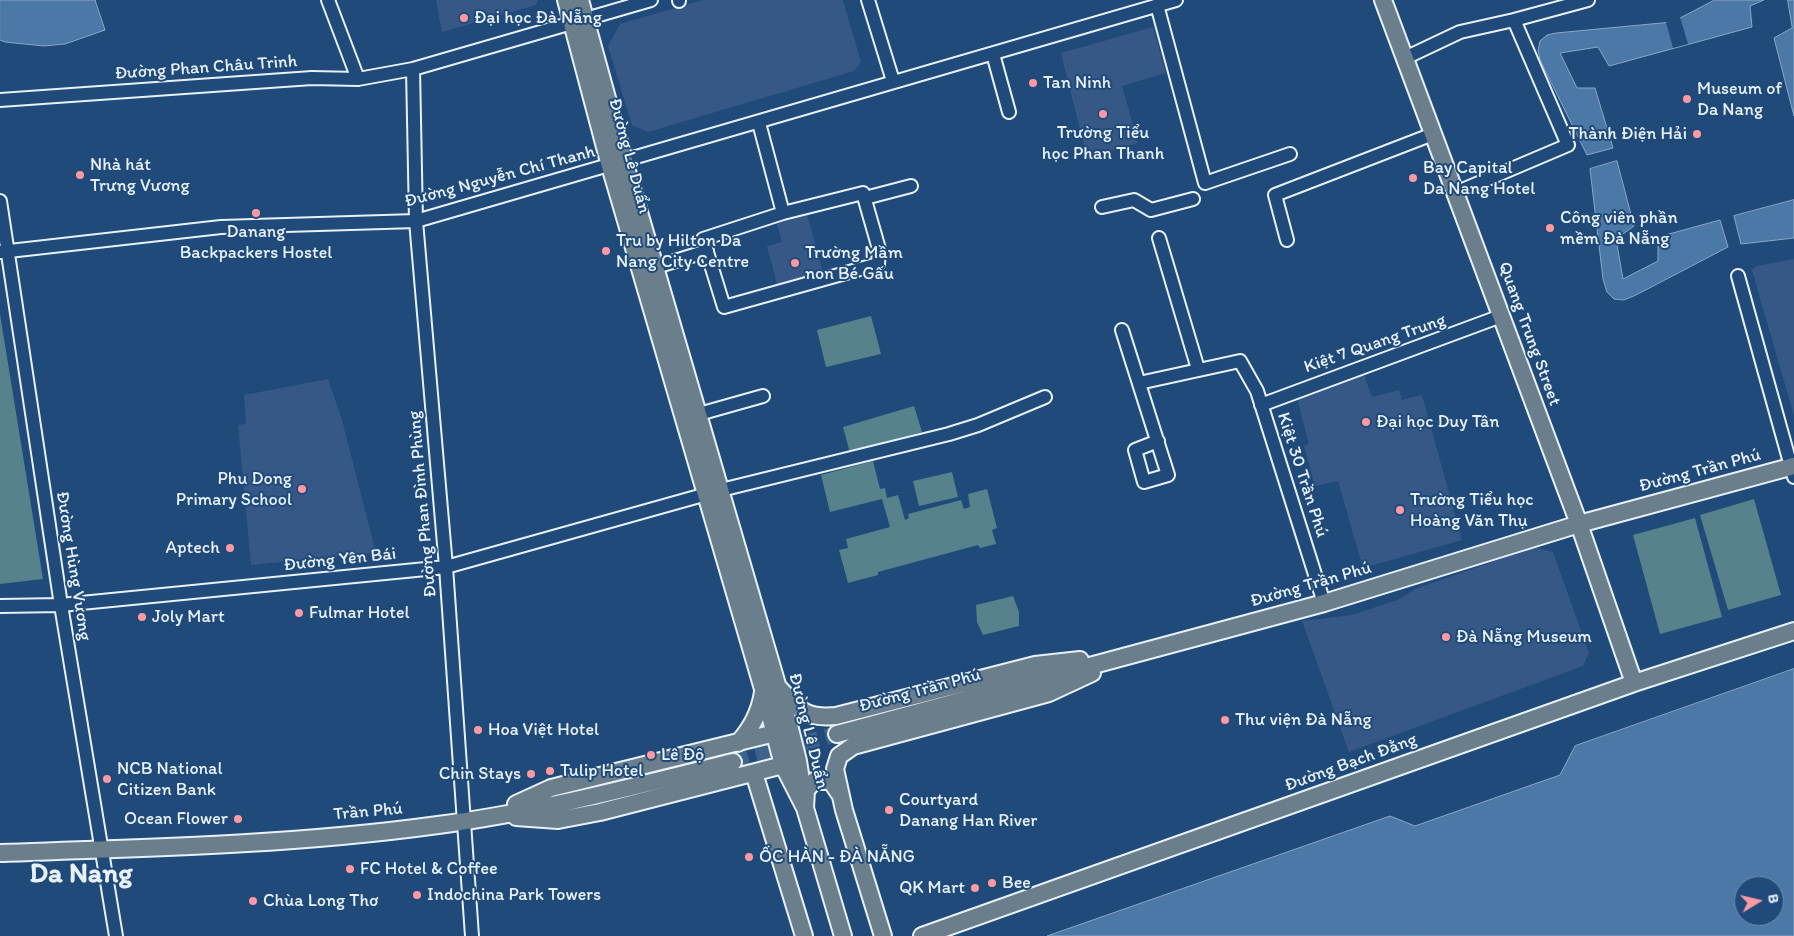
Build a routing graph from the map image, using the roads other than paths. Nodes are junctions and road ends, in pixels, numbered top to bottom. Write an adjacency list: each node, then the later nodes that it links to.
1 (328, 0): 15 (street)
2 (566, 0): 11 (main road, Đường Lê Duẩn)
3 (580, 0): 11 (main road, Đường Lê Duẩn)
4 (651, 0): 11 (street, Đường Phan Châu Trinh)
5 (868, 0): 16 (street)
6 (1176, 0): 9 (street, Đường Nguyễn Chí Thanh)
7 (1384, 0): 13 (main road, Quang Trung Street)
8 (1588, 0): 10 (street)
9 (1157, 5): 12 (street, Đường Nguyễn Chí Thanh); 21 (street)
10 (1514, 20): 13 (street); 24 (street)
11 (579, 22): 14 (street, Đường Phan Châu Trinh); 22 (main road, Đường Lê Duẩn)
12 (993, 54): 16 (street, Đường Nguyễn Chí Thanh); 18 (street)
13 (1405, 58): 20 (main road, Quang Trung Street)
14 (413, 69): 15 (street, Đường Phan Châu Trinh); 30 (street, Đường Phan Đình Phùng)
15 (358, 79): 17 (street, Đường Phan Châu Trinh)
16 (893, 81): 19 (street, Đường Nguyễn Chí Thanh)
17 (0, 100)
18 (1009, 112)
19 (758, 123): 22 (street, Đường Nguyễn Chí Thanh); 29 (street)
20 (1433, 134): 24 (main road, Quang Trung Street); 32 (street)
21 (1290, 154)
22 (618, 164): 30 (street, Đường Nguyễn Chí Thanh); 35 (main road, Đường Lê Duẩn); 48 (main road, Đường Lê Duẩn)
23 (911, 186): 25 (street)
24 (1455, 193): 37 (main road, Quang Trung Street)
25 (864, 195): 29 (street); 34 (street)
26 (1193, 199): 28 (street)
27 (0, 200): 33 (street, Đường Hùng Vương)
28 (1102, 207)
29 (783, 213): 34 (street)
30 (416, 221): 33 (street, Đường Nguyễn Chí Thanh); 50 (street, Đường Phan Đình Phùng)
31 (1159, 238): 39 (street)
32 (1287, 240)
33 (4, 251): 52 (street, Đường Hùng Vương)
34 (707, 251): 35 (street)
35 (656, 267): 44 (main road, Đường Lê Duẩn)
36 (1738, 276): 46 (street)
37 (1501, 316): 43 (street, Kiệt 7 Quang Trung); 49 (main road, Quang Trung Street)
38 (1122, 330): 40 (street)
39 (1198, 369): 40 (street); 43 (street, Kiệt 30 Trần Phú)
40 (1140, 383): 45 (street)
41 (763, 396): 44 (street)
42 (1045, 397): 47 (street)
43 (1261, 405): 51 (street, Kiệt 30 Trần Phú)
44 (699, 414): 47 (main road, Đường Lê Duẩn)
45 (1158, 441)
46 (1793, 470): 49 (main road, Đường Trần Phú)
47 (721, 490): 48 (street); 57 (main road, Đường Lê Duẩn)
48 (705, 494): 50 (street, Đường Yên Bái); 57 (main road, Đường Lê Duẩn)
49 (1579, 524): 51 (main road, Đường Trần Phú); 56 (main road, Quang Trung Street)
50 (446, 567): 52 (street, Đường Yên Bái); 67 (street, Đường Phan Đình Phùng)
51 (1324, 603): 55 (main road, Đường Trần Phú)
52 (61, 604): 53 (street, Đường Yên Bái); 68 (street, Đường Hùng Vương)
53 (0, 606)
54 (1794, 631): 56 (main road, Đường Bạch Đằng)
55 (1132, 654): 57 (main road); 59 (main road, Đường Trần Phú); 65 (main road)
56 (1634, 683): 75 (main road, Đường Bạch Đằng)
57 (770, 687): 58 (main road, Đường Lê Duẩn); 60 (main road); 64 (main road, Đường Lê Duẩn)
58 (775, 733): 60 (main road); 62 (main road, Đường Lê Duẩn)
59 (836, 734)
60 (738, 743): 66 (main road)
61 (733, 762): 66 (main road, Trần Phú)
62 (783, 765): 63 (main road); 64 (main road, Đường Lê Duẩn)
63 (754, 773): 66 (main road); 73 (main road)
64 (805, 808): 65 (main road); 70 (main road)
65 (844, 810): 74 (main road)
66 (491, 815): 67 (main road, Trần Phú)
67 (462, 821): 68 (main road, Trần Phú); 72 (street, Đường Phan Đình Phùng)
68 (102, 850): 69 (main road, Trần Phú); 71 (street, Đường Hùng Vương)
69 (0, 853)
70 (842, 933)
71 (116, 936)
72 (472, 936)
73 (804, 936)
74 (883, 936)
75 (922, 936)

